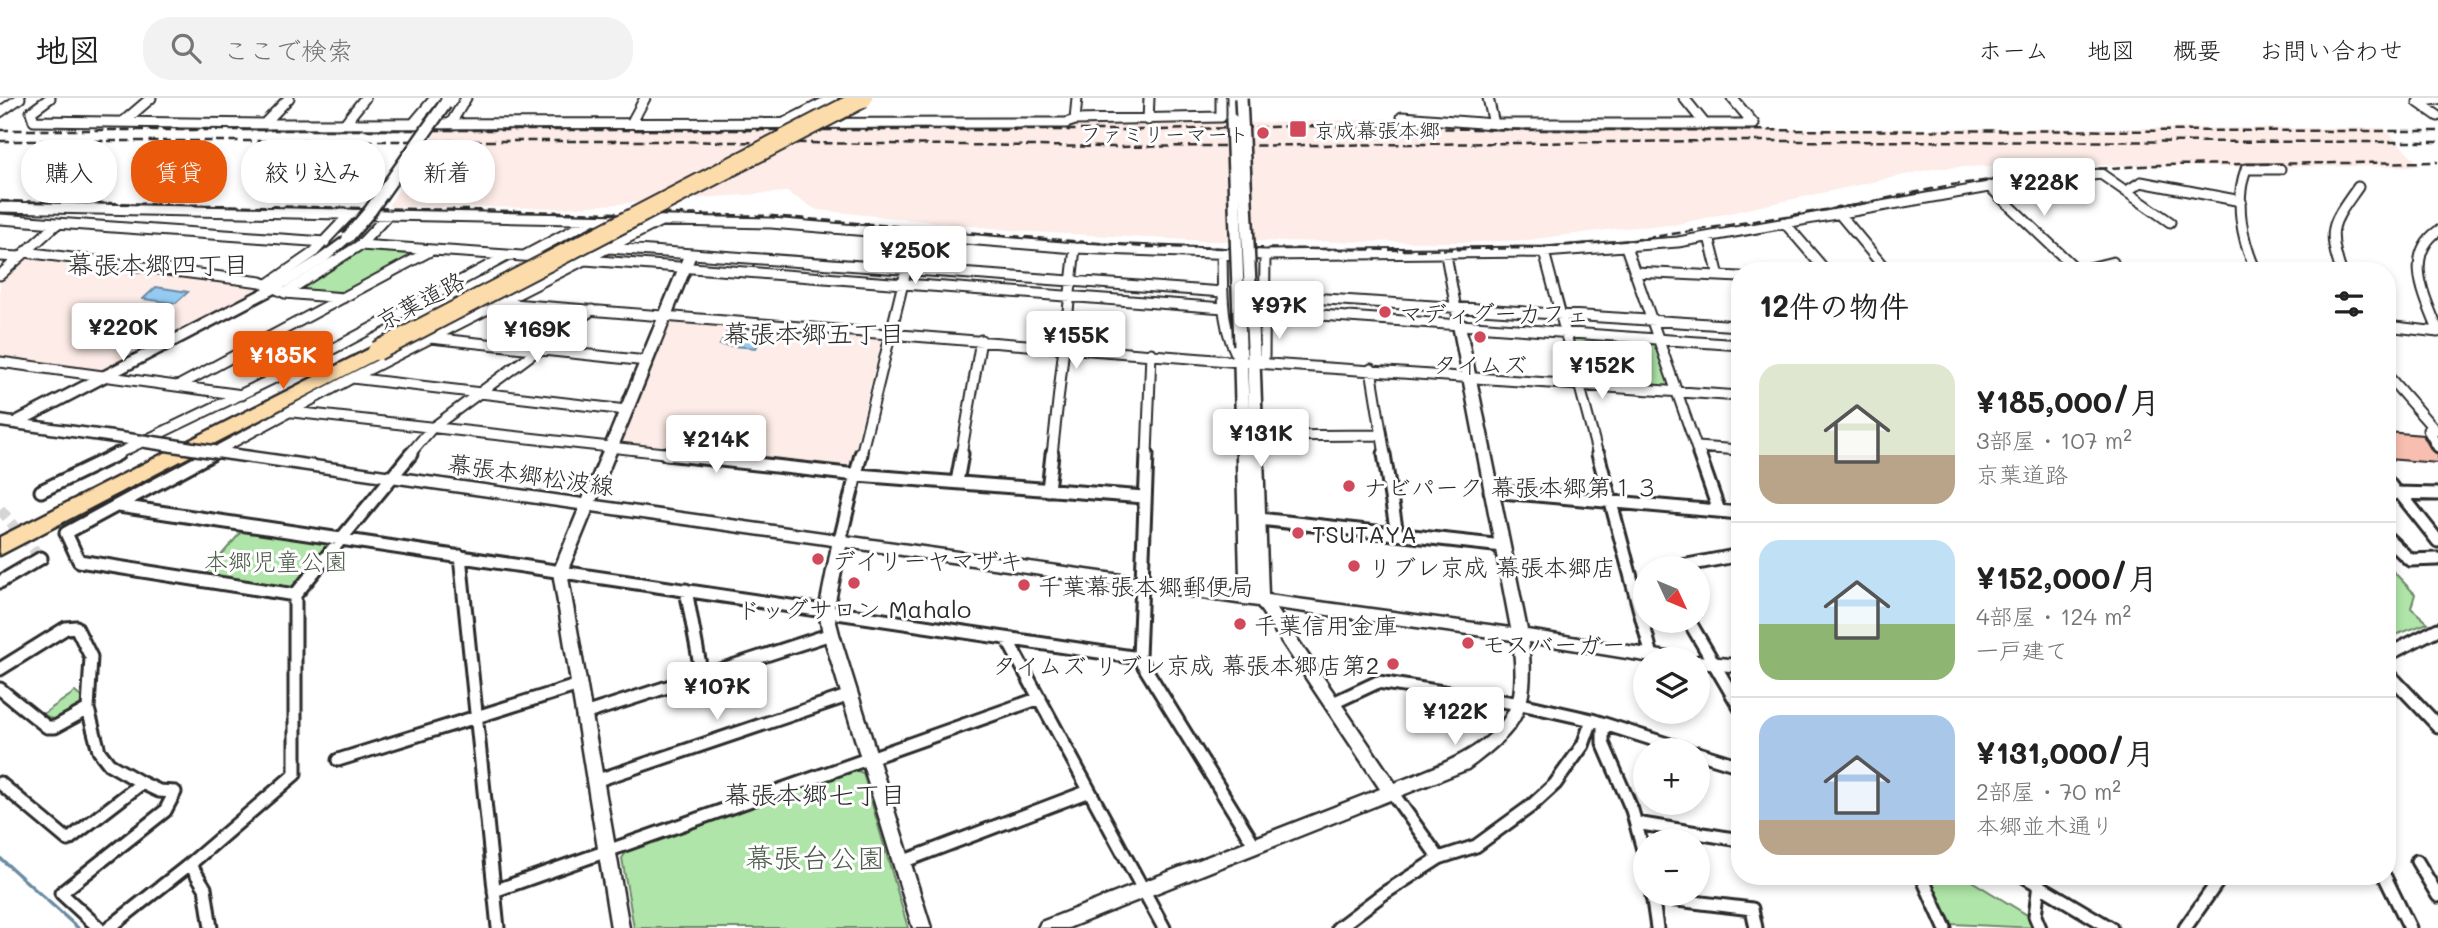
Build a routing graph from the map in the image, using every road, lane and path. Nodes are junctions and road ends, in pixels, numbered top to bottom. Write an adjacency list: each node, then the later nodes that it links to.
1 (20, 98): 22 (street)
2 (50, 98): 27 (street)
3 (151, 98): 27 (street)
4 (289, 98): 34 (street)
5 (365, 98): 29 (street)
6 (466, 98): 31 (street)
7 (645, 98): 28 (street)
8 (833, 98): 32 (street)
9 (847, 98): 116 (highway, 京葉道路)
10 (863, 98): 116 (highway, 京葉道路, bridge)
11 (876, 98): 33 (street)
12 (1077, 98): 25 (street)
13 (1149, 98): 26 (street)
14 (1221, 98): 26 (street)
15 (1232, 98): 115 (street, bridge)
16 (1241, 98): 115 (street, bridge)
17 (1488, 98): 35 (street)
18 (1684, 98): 36 (street)
19 (1732, 98): 36 (street)
20 (2438, 99): 23 (street)
21 (443, 100): 30 (street); 88 (street, bridge)
22 (0, 112)
23 (2438, 116)
24 (1402, 117): 35 (street)
25 (1075, 120): 26 (street); 33 (street)
26 (1148, 120)
27 (122, 122): 34 (street)
28 (632, 122): 31 (street); 32 (street)
29 (345, 123): 30 (street); 34 (street)
30 (414, 123): 31 (street)
31 (451, 123)
32 (784, 123): 33 (street)
33 (829, 123)
34 (264, 124)
35 (1494, 124): 36 (street)
36 (1705, 124)
37 (2280, 169): 41 (street)
38 (1989, 187): 40 (street); 44 (street); 77 (street)
39 (2358, 187): 79 (street)
40 (2127, 191): 41 (street); 51 (street)
41 (2241, 201): 78 (street)
42 (0, 207): 43 (street)
43 (137, 210): 45 (street); 53 (street)
44 (1838, 212): 50 (street); 76 (street)
45 (350, 214): 46 (street); 54 (street)
46 (388, 215): 48 (street); 56 (street)
47 (0, 219): 52 (street)
48 (594, 219): 49 (street); 73 (street)
49 (664, 220): 57 (street); 62 (street)
50 (1784, 222): 58 (street); 75 (street)
51 (2170, 222)
52 (58, 223): 53 (street); 67 (street)
53 (118, 228): 59 (street)
54 (334, 233): 56 (street); 59 (street)
55 (2437, 233): 89 (street)
56 (369, 234): 60 (street)
57 (915, 234): 63 (street); 81 (street)
58 (1709, 237): 61 (street); 84 (street)
59 (325, 242): 88 (street)
60 (360, 245): 64 (street); 88 (street)
61 (1626, 247): 65 (street); 82 (street)
62 (609, 248): 68 (street); 74 (street)
63 (1075, 248): 66 (street); 86 (street)
64 (432, 250): 72 (street); 94 (street)
65 (1544, 252): 70 (street); 101 (street)
66 (1222, 254): 69 (street); 90 (street)
67 (23, 255): 71 (street); 83 (street); 88 (street)
68 (690, 255): 80 (street); 81 (street)
69 (1265, 255): 70 (street); 92 (street)
70 (1446, 255): 98 (street)
71 (0, 256)
72 (507, 256): 73 (street); 131 (street)
73 (523, 256): 74 (street)
74 (585, 260): 80 (street); 95 (street)
75 (1818, 262)
76 (1880, 262)
77 (2068, 262)
78 (2252, 262)
79 (2338, 262)
80 (684, 269): 87 (street); 102 (street)
81 (905, 270): 86 (street); 87 (street)
82 (1634, 272): 84 (street); 103 (street)
83 (0, 275)
84 (1719, 276): 85 (street)
85 (1731, 276)
86 (1071, 282): 90 (street); 93 (street)
87 (901, 285): 93 (street); 109 (street)
88 (275, 288): 94 (street); 123 (street)
89 (2425, 291): 91 (street); 96 (street)
90 (1223, 292): 97 (street)
91 (2438, 293)
92 (1264, 295): 98 (street); 100 (street)
93 (1069, 297): 97 (street); 114 (street)
94 (343, 298): 128 (street)
95 (499, 303): 99 (street); 110 (street)
96 (2433, 307): 107 (street)
97 (1224, 308): 121 (street)
98 (1456, 308): 101 (street); 104 (street)
99 (592, 310): 102 (street); 117 (street)
100 (1264, 311): 104 (street); 121 (street)
101 (1561, 314): 103 (street); 108 (street)
102 (664, 316): 109 (street); 119 (street)
103 (1652, 320): 105 (street); 111 (street)
104 (1459, 325): 108 (street); 124 (street)
105 (1731, 325)
106 (2396, 327): 107 (street)
107 (2438, 331)
108 (1565, 332): 111 (street); 126 (street)
109 (891, 333): 112 (street); 146 (street)
110 (430, 338): 117 (street); 125 (street)
111 (1658, 339): 113 (street); 129 (street)
112 (981, 340): 114 (street); 148 (street)
113 (1731, 344)
114 (1064, 346): 118 (street); 150 (street)
115 (1246, 346): 121 (street)
116 (371, 350): 149 (highway, 京葉道路); 156 (highway, 京葉道路)
117 (539, 350): 119 (street); 130 (street)
118 (1151, 353): 121 (street); 155 (street)
119 (647, 361): 133 (street)
120 (0, 362): 123 (street)
121 (1247, 362): 122 (street); 139 (street); 184 (street)
122 (1371, 369): 124 (street); 138 (street)
123 (103, 375): 128 (street); 136 (street)
124 (1467, 377): 126 (street); 151 (street)
125 (352, 379): 130 (street); 134 (street)
126 (1579, 384): 129 (street); 157 (street)
127 (2396, 385): 142 (street)
128 (178, 386): 131 (street)
129 (1677, 391): 132 (street); 141 (street)
130 (480, 393): 133 (street); 137 (street)
131 (242, 395): 140 (street)
132 (1731, 395)
133 (626, 410): 143 (street)
134 (293, 412): 137 (street); 145 (street)
135 (0, 421): 136 (street, 幕張本郷松波線)
136 (15, 424): 140 (street, 幕張本郷松波線)
137 (432, 428): 143 (street); 147 (street)
138 (1379, 435): 139 (street); 166 (street)
139 (1256, 436): 162 (street)
140 (144, 441): 145 (street, 幕張本郷松波線, bridge); 156 (street)
141 (1697, 447): 144 (street); 160 (street)
142 (2438, 447)
143 (611, 448): 146 (street); 158 (street)
144 (1731, 449)
145 (216, 452): 147 (street, 幕張本郷松波線); 159 (street)
146 (857, 475): 148 (street); 168 (street)
147 (393, 476): 158 (street, 幕張本郷松波線); 167 (street)
148 (957, 482): 150 (street)
149 (123, 484): 171 (highway, 京葉道路); 173 (highway)
150 (1048, 490): 155 (street)
151 (1490, 491): 157 (street); 170 (street)
152 (2396, 494): 153 (street)
153 (2438, 494)
154 (2396, 496): 163 (street)
155 (1144, 498): 181 (street)
156 (44, 500): 165 (highway, 京葉道路)
157 (1609, 501): 160 (street); 191 (street)
158 (589, 505): 168 (street, 幕張本郷松波線); 179 (street)
159 (119, 506): 167 (street); 183 (street)
160 (1719, 511): 161 (street)
161 (1731, 512)
162 (1259, 519): 166 (street); 184 (street)
163 (2424, 524): 164 (street); 169 (street)
164 (2438, 524)
165 (0, 533)
166 (1397, 534): 170 (street)
167 (341, 538): 174 (street); 183 (street)
168 (840, 540): 181 (street, 幕張本郷松波線); 185 (street)
169 (2438, 541)
170 (1503, 546): 189 (street)
171 (0, 547)
172 (2396, 547): 177 (street)
173 (0, 556)
174 (460, 556): 179 (street); 208 (street)
175 (1731, 557): 178 (street)
176 (41, 558): 180 (street)
177 (2438, 559)
178 (1710, 561)
179 (561, 572): 182 (street); 199 (street)
180 (0, 582)
181 (1141, 584): 184 (street, 幕張本郷松波線); 194 (street)
182 (686, 590): 185 (street); 197 (street)
183 (295, 595): 229 (street)
184 (1261, 599): 189 (street, 幕張本郷松波線); 204 (street)
185 (826, 611): 187 (street); 190 (street)
186 (2438, 629): 192 (street)
187 (831, 634): 197 (street); 202 (street)
188 (1698, 634): 195 (street)
189 (1520, 635): 193 (street, 幕張本郷松波線); 205 (street)
190 (1007, 639): 194 (street); 203 (street)
191 (1650, 647)
192 (2396, 650)
193 (1633, 653)
194 (1139, 657): 224 (street)
195 (1719, 665): 201 (street)
196 (0, 669): 206 (street)
197 (702, 676): 207 (street)
198 (2396, 682): 210 (street)
199 (579, 685): 207 (street); 208 (street)
200 (0, 689): 206 (street)
201 (1731, 690)
202 (850, 695): 213 (street); 216 (street)
203 (1040, 698): 213 (street); 219 (street)
204 (1331, 704): 205 (street); 220 (street)
205 (1521, 704): 209 (street); 220 (street)
206 (88, 709): 218 (street)
207 (584, 714): 216 (street)
208 (475, 717): 214 (street); 236 (street)
209 (1598, 722): 211 (street); 221 (street); 226 (street)
210 (2438, 726)
211 (1648, 738)
212 (1710, 757): 215 (street)
213 (870, 758): 225 (street); 228 (street)
214 (338, 760)
215 (1731, 763)
216 (594, 781): 225 (street)
217 (0, 783): 218 (street)
218 (142, 783): 240 (street)
219 (1089, 791): 228 (street); 235 (street)
220 (1391, 791): 224 (street); 226 (street)
221 (1636, 823): 222 (street); 223 (street)
222 (1638, 829)
223 (1731, 840)
224 (1255, 846): 235 (street)
225 (607, 851): 236 (street); 244 (street)
226 (1439, 858): 248 (street)
227 (2417, 861): 237 (street)
228 (902, 862): 245 (street)
229 (190, 864): 241 (street); 242 (street)
230 (1926, 885): 251 (street)
231 (2039, 885): 252 (street)
232 (2041, 885): 253 (street)
233 (2215, 885): 254 (street)
234 (2389, 885): 255 (street)
235 (1144, 890): 246 (street); 247 (street)
236 (494, 891): 243 (street)
237 (2438, 896)
238 (1710, 903): 250 (street)
239 (1654, 906): 249 (street)
240 (99, 928)
241 (109, 928)
242 (211, 928)
243 (498, 928)
244 (620, 928)
245 (922, 928)
246 (1047, 928)
247 (1164, 928)
248 (1338, 928)
249 (1657, 928)
250 (1756, 928)
251 (1945, 928)
252 (2040, 928)
253 (2111, 928)
254 (2185, 928)
255 (2410, 928)

